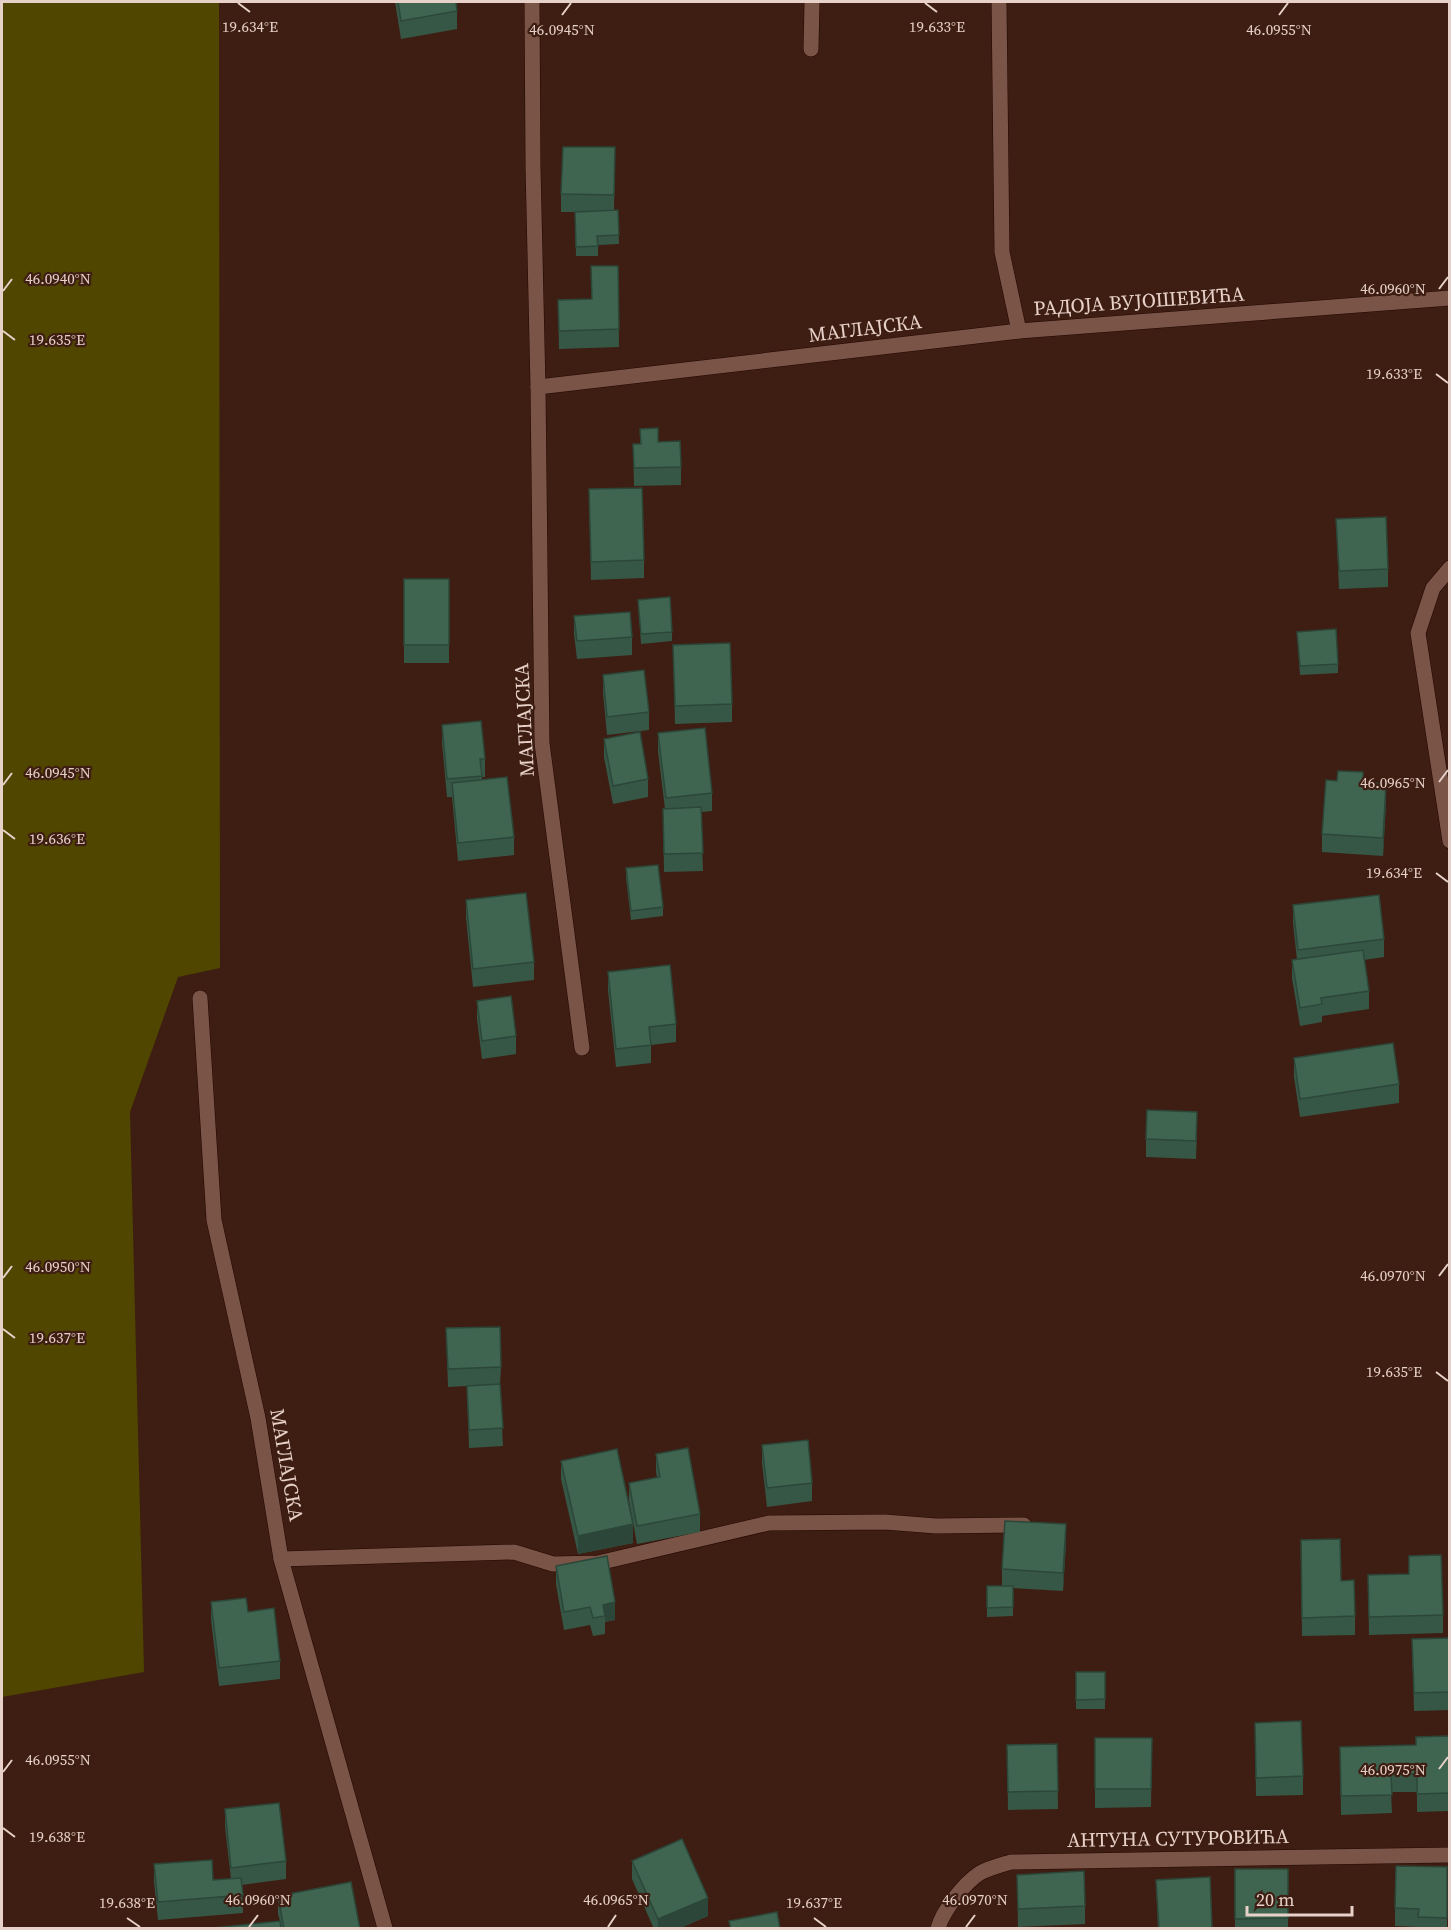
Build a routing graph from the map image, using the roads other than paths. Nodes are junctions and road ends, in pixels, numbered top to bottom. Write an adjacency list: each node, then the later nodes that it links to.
1 (532, 2): 7 (street, МАГЛАЈСКА)
2 (812, 2): 4 (street)
3 (999, 2): 6 (street, РАДОЈА ВУЈОШЕВИЋА)
4 (811, 49)
5 (1449, 298): 6 (street, РАДОЈА ВУЈОШЕВИЋА)
6 (1019, 332): 7 (street, МАГЛАЈСКА)
7 (538, 387): 11 (street, МАГЛАЈСКА)
8 (1449, 568): 9 (street)
9 (1449, 841)
10 (200, 998): 13 (street, МАГЛАЈСКА)
11 (582, 1048)
12 (1037, 1525): 13 (street)
13 (281, 1559): 15 (street, МАГЛАЈСКА)
14 (1449, 1855): 16 (street, АНТУНА СУТУРОВИЋА)
15 (385, 1929)
16 (938, 1929)

